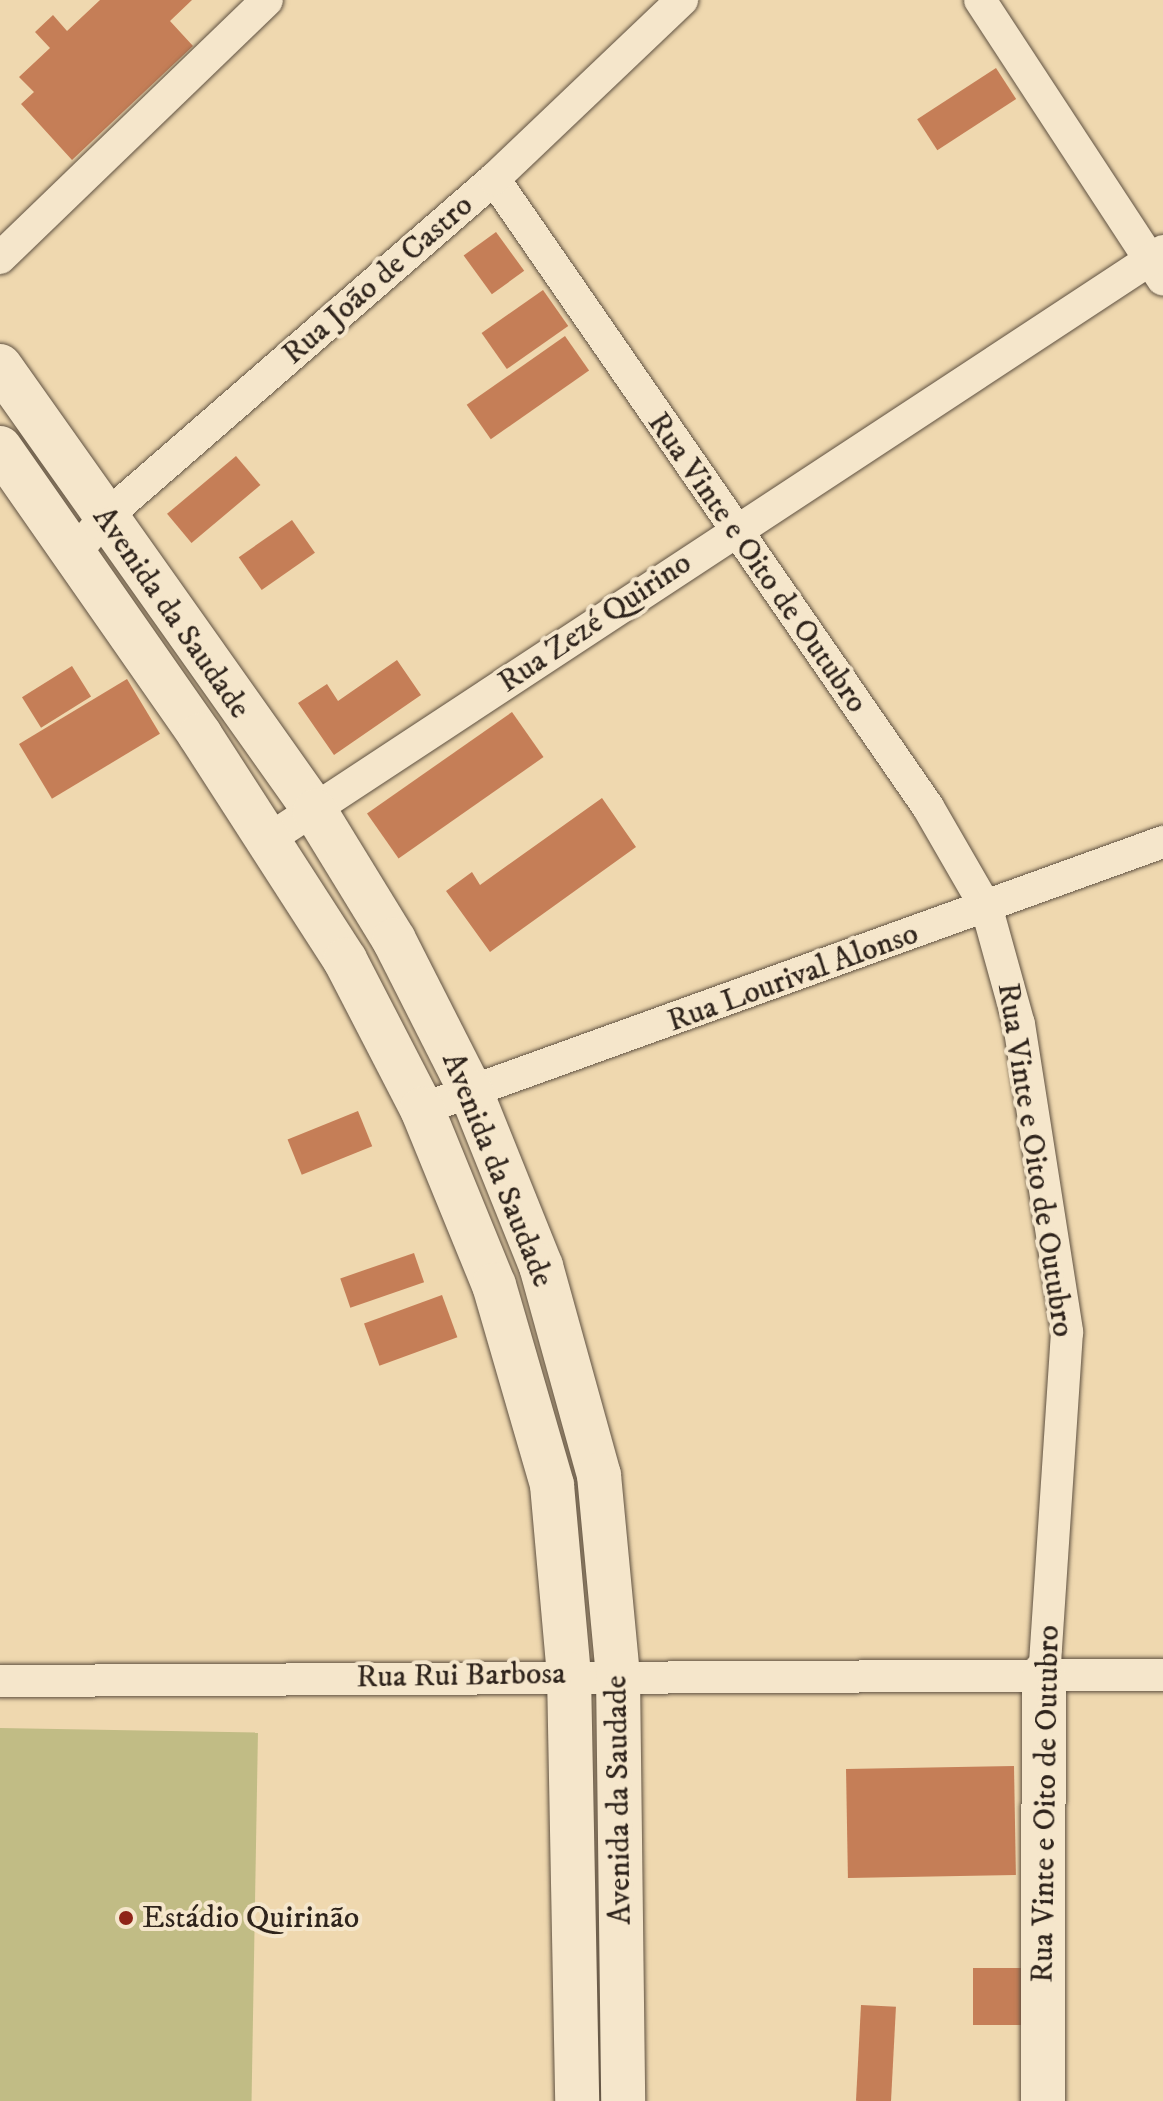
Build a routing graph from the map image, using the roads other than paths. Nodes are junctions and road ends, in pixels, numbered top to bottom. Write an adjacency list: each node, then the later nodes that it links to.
1 (267, 0): 5 (street)
2 (682, 0): 4 (street, Rua João de Castro)
3 (980, 0): 6 (street)
4 (494, 179): 9 (street, Rua João de Castro); 10 (street, Rua Vinte e Oito de Outubro)
5 (0, 258)
6 (1158, 264): 10 (street, Rua Zezé Quirino)
7 (0, 366): 9 (main road, Avenida da Saudade)
8 (6, 467): 11 (main road, Avenida da Saudade)
9 (103, 519): 11 (street, Rua João de Castro); 12 (main road, Avenida da Saudade)
10 (732, 531): 12 (street, Rua Zezé Quirino); 15 (street, Rua Vinte e Oito de Outubro)
11 (72, 557): 13 (main road, Avenida da Saudade)
12 (315, 811): 13 (street, Rua Zezé Quirino); 16 (main road, Avenida da Saudade)
13 (269, 839): 17 (main road, Avenida da Saudade)
14 (1163, 842): 15 (street, Rua Lourival Alonso)
15 (987, 909): 16 (street, Rua Lourival Alonso); 19 (street, Rua Vinte e Oito de Outubro)
16 (471, 1092): 17 (street, Rua Lourival Alonso); 20 (main road, Avenida da Saudade)
17 (422, 1109): 18 (main road, Avenida da Saudade)
18 (569, 1674): 20 (street, Rua Rui Barbosa); 22 (street, Rua Rui Barbosa); 23 (main road, Avenida da Saudade)
19 (1044, 1674): 20 (street, Rua Rui Barbosa); 21 (street, Rua Rui Barbosa); 25 (main road, Rua Vinte e Oito de Outubro)
20 (618, 1675): 24 (main road, Avenida da Saudade)
21 (1163, 1675)
22 (0, 1681)
23 (577, 2101)
24 (623, 2101)
25 (1043, 2101)

